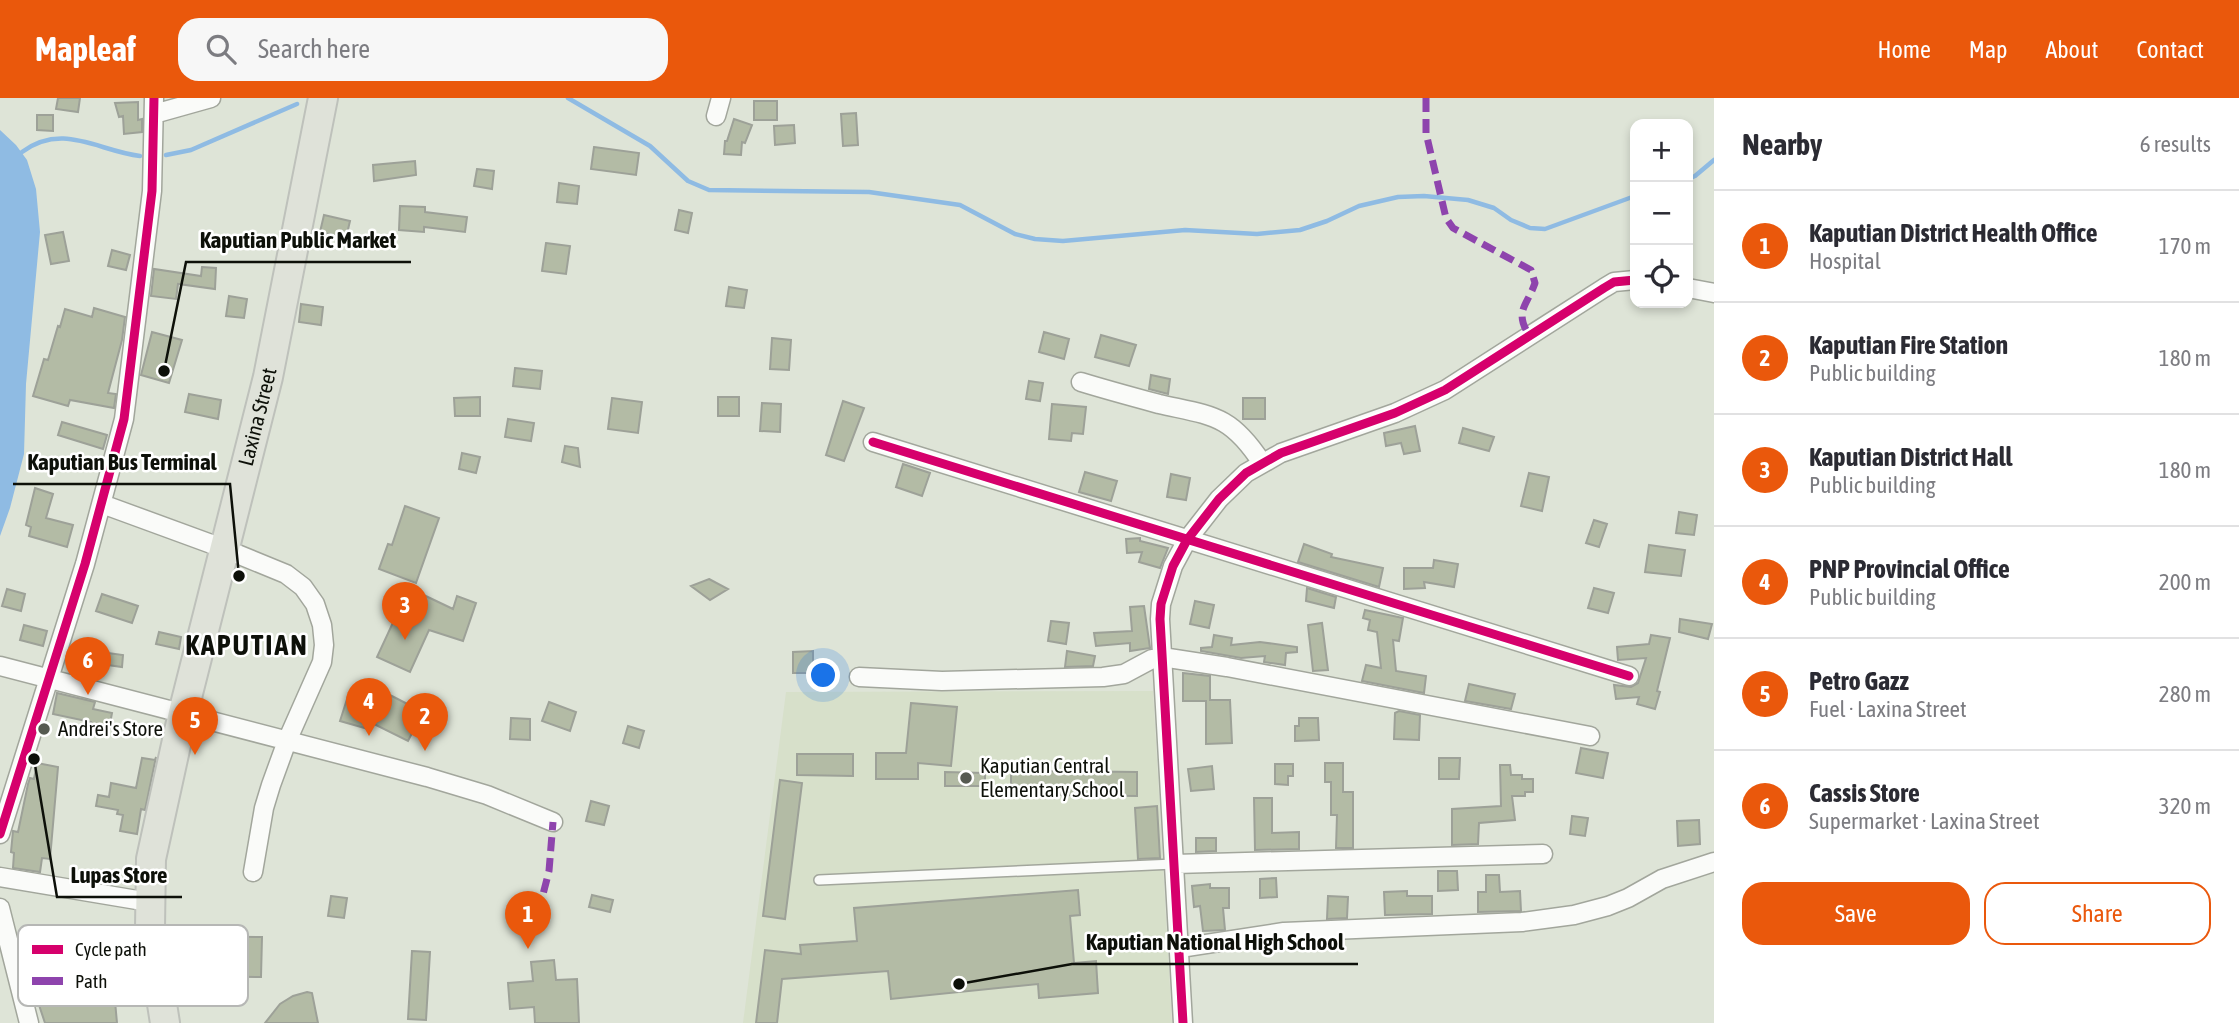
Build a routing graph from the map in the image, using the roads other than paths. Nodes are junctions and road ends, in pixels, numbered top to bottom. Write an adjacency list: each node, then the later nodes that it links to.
1 (211, 98): 4 (street)
2 (323, 98): 14 (main road, Laxina Street)
3 (721, 98): 5 (street)
4 (154, 106): 12 (street)
5 (716, 116)
6 (1630, 280): 11 (street)
7 (1693, 289): 8 (street)
8 (1714, 293)
9 (1081, 382): 11 (street)
10 (873, 442): 13 (street)
11 (1262, 463): 13 (street)
12 (102, 503): 14 (street); 19 (street)
13 (1186, 541): 15 (street); 17 (street)
14 (225, 549): 20 (main road, Laxina Street); 22 (street)
15 (1162, 657): 18 (street); 21 (street); 27 (street)
16 (0, 666): 19 (street)
17 (1629, 676)
18 (859, 677)
19 (49, 679): 20 (street); 24 (street)
20 (183, 713): 22 (street); 31 (main road, Laxina Street)
21 (1590, 736)
22 (288, 741): 23 (street); 28 (street)
23 (553, 822)
24 (0, 834)
25 (1543, 854): 27 (street)
26 (1714, 862): 34 (street)
27 (1175, 864): 30 (lane); 34 (street)
28 (253, 872)
29 (0, 877): 31 (street)
30 (819, 880)
31 (149, 902): 33 (main road, Laxina Street)
32 (0, 908): 35 (street)
33 (151, 925)
34 (1180, 948): 38 (street)
35 (18, 979)
36 (25, 1006): 37 (street)
37 (29, 1023)
38 (1183, 1023)

